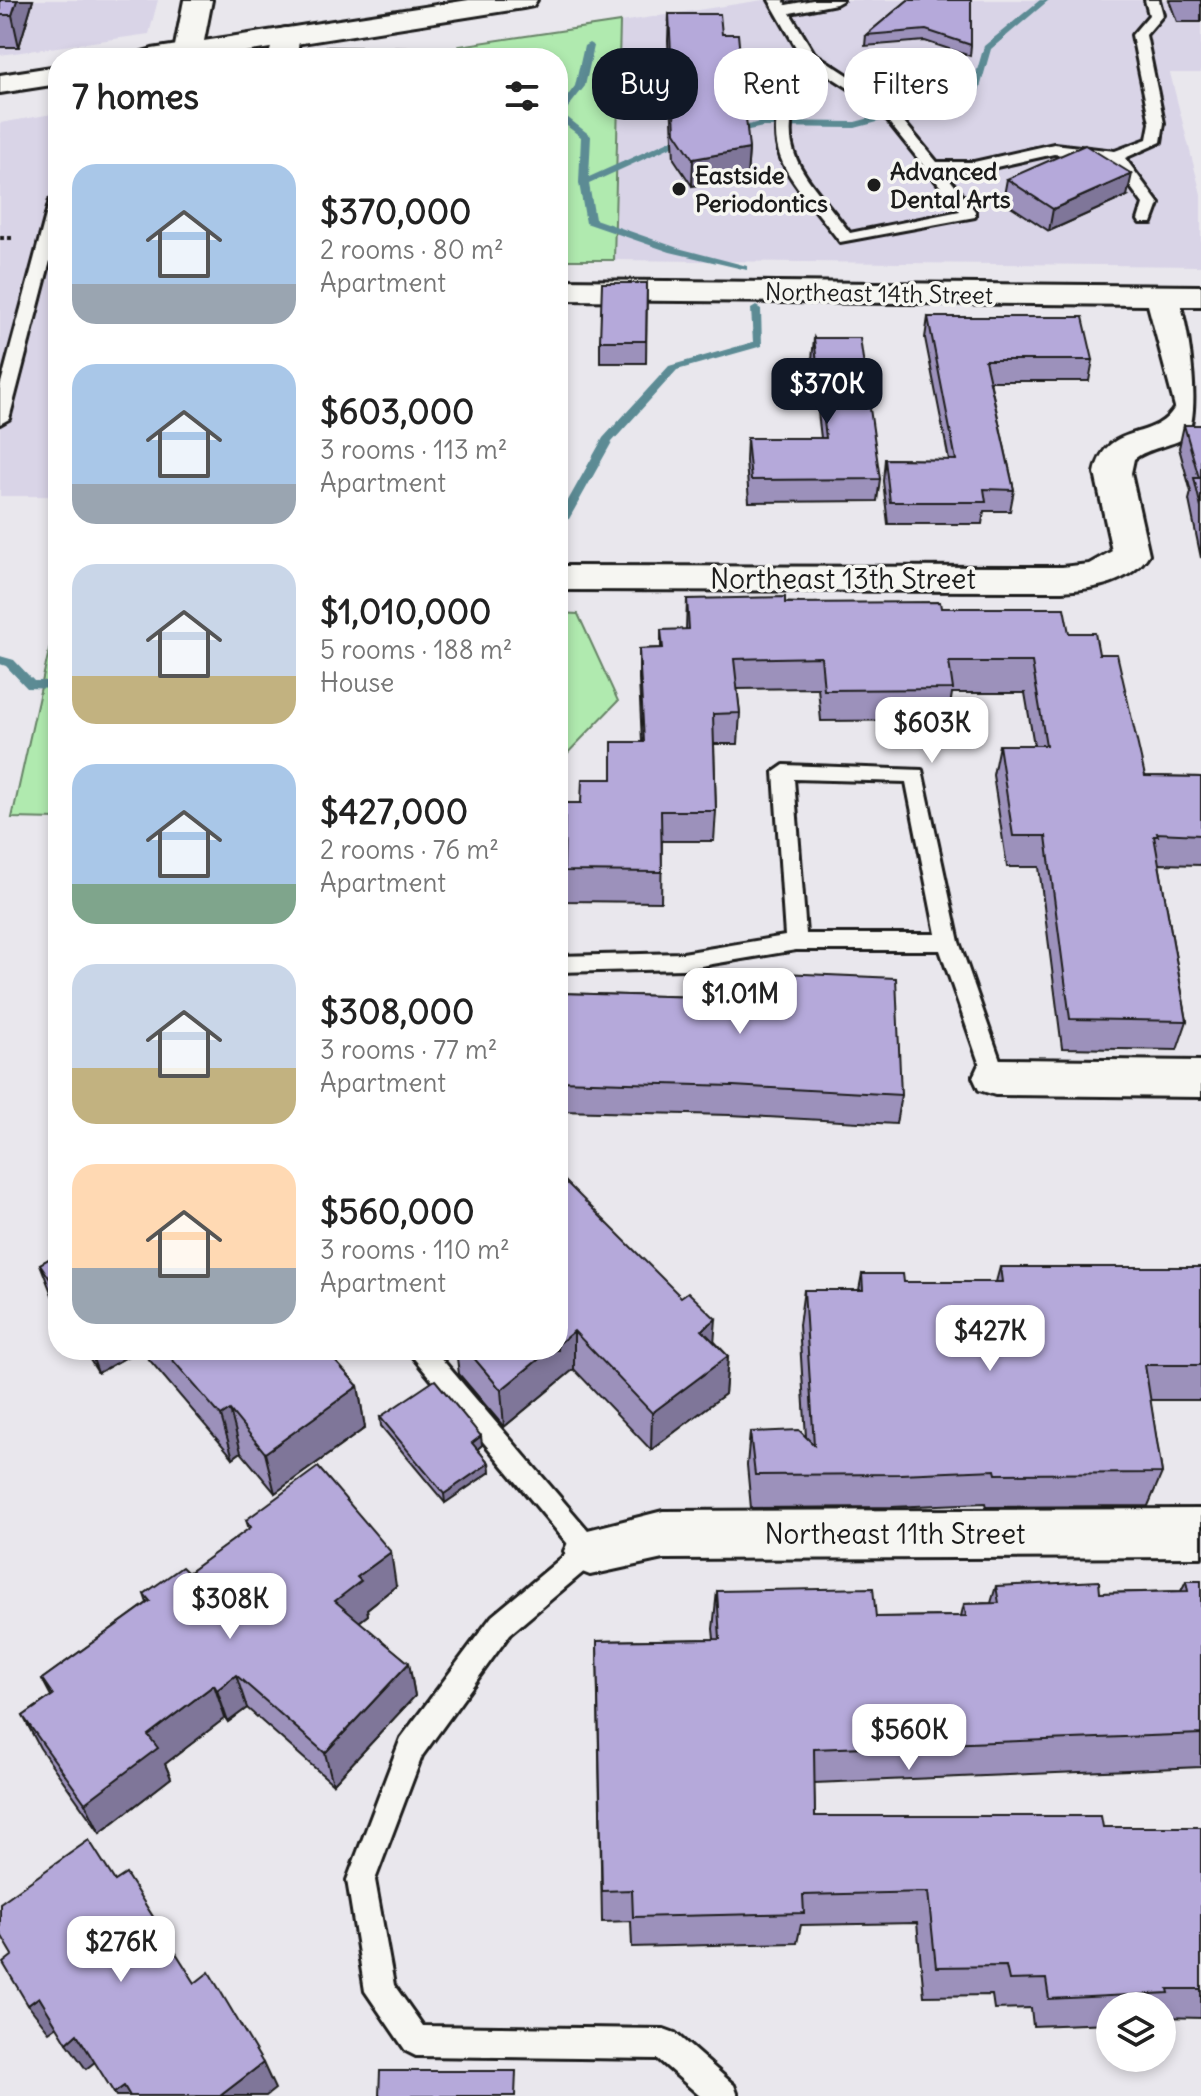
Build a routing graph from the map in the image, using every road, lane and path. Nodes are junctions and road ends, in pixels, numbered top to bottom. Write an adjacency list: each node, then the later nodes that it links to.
1 (198, 0): 7 (street)
2 (523, 0): 6 (street)
3 (836, 0): 5 (lane)
4 (1152, 0): 14 (lane)
5 (778, 5): 9 (lane)
6 (284, 47): 8 (street)
7 (189, 48)
8 (260, 48)
9 (803, 48)
10 (828, 69): 15 (lane)
11 (48, 77): 12 (street)
12 (0, 84)
13 (786, 120): 15 (lane)
14 (1116, 156): 15 (lane); 16 (lane)
15 (932, 167)
16 (1146, 220)
17 (48, 238): 21 (lane)
18 (568, 290): 19 (street, Northeast 14th Street)
19 (1162, 296): 20 (street, Northeast 14th Street); 22 (street, Northeast 13th Street)
20 (1201, 296)
21 (0, 419)
22 (568, 578)
23 (796, 942): 24 (lane); 24 (lane); 25 (lane)
24 (948, 942): 26 (lane)
25 (568, 964)
26 (995, 1077): 27 (street)
27 (1201, 1079)
28 (428, 1360): 30 (lane)
29 (1201, 1533): 30 (street, Northeast 11th Street)
30 (590, 1551): 31 (lane)
31 (723, 2096)

